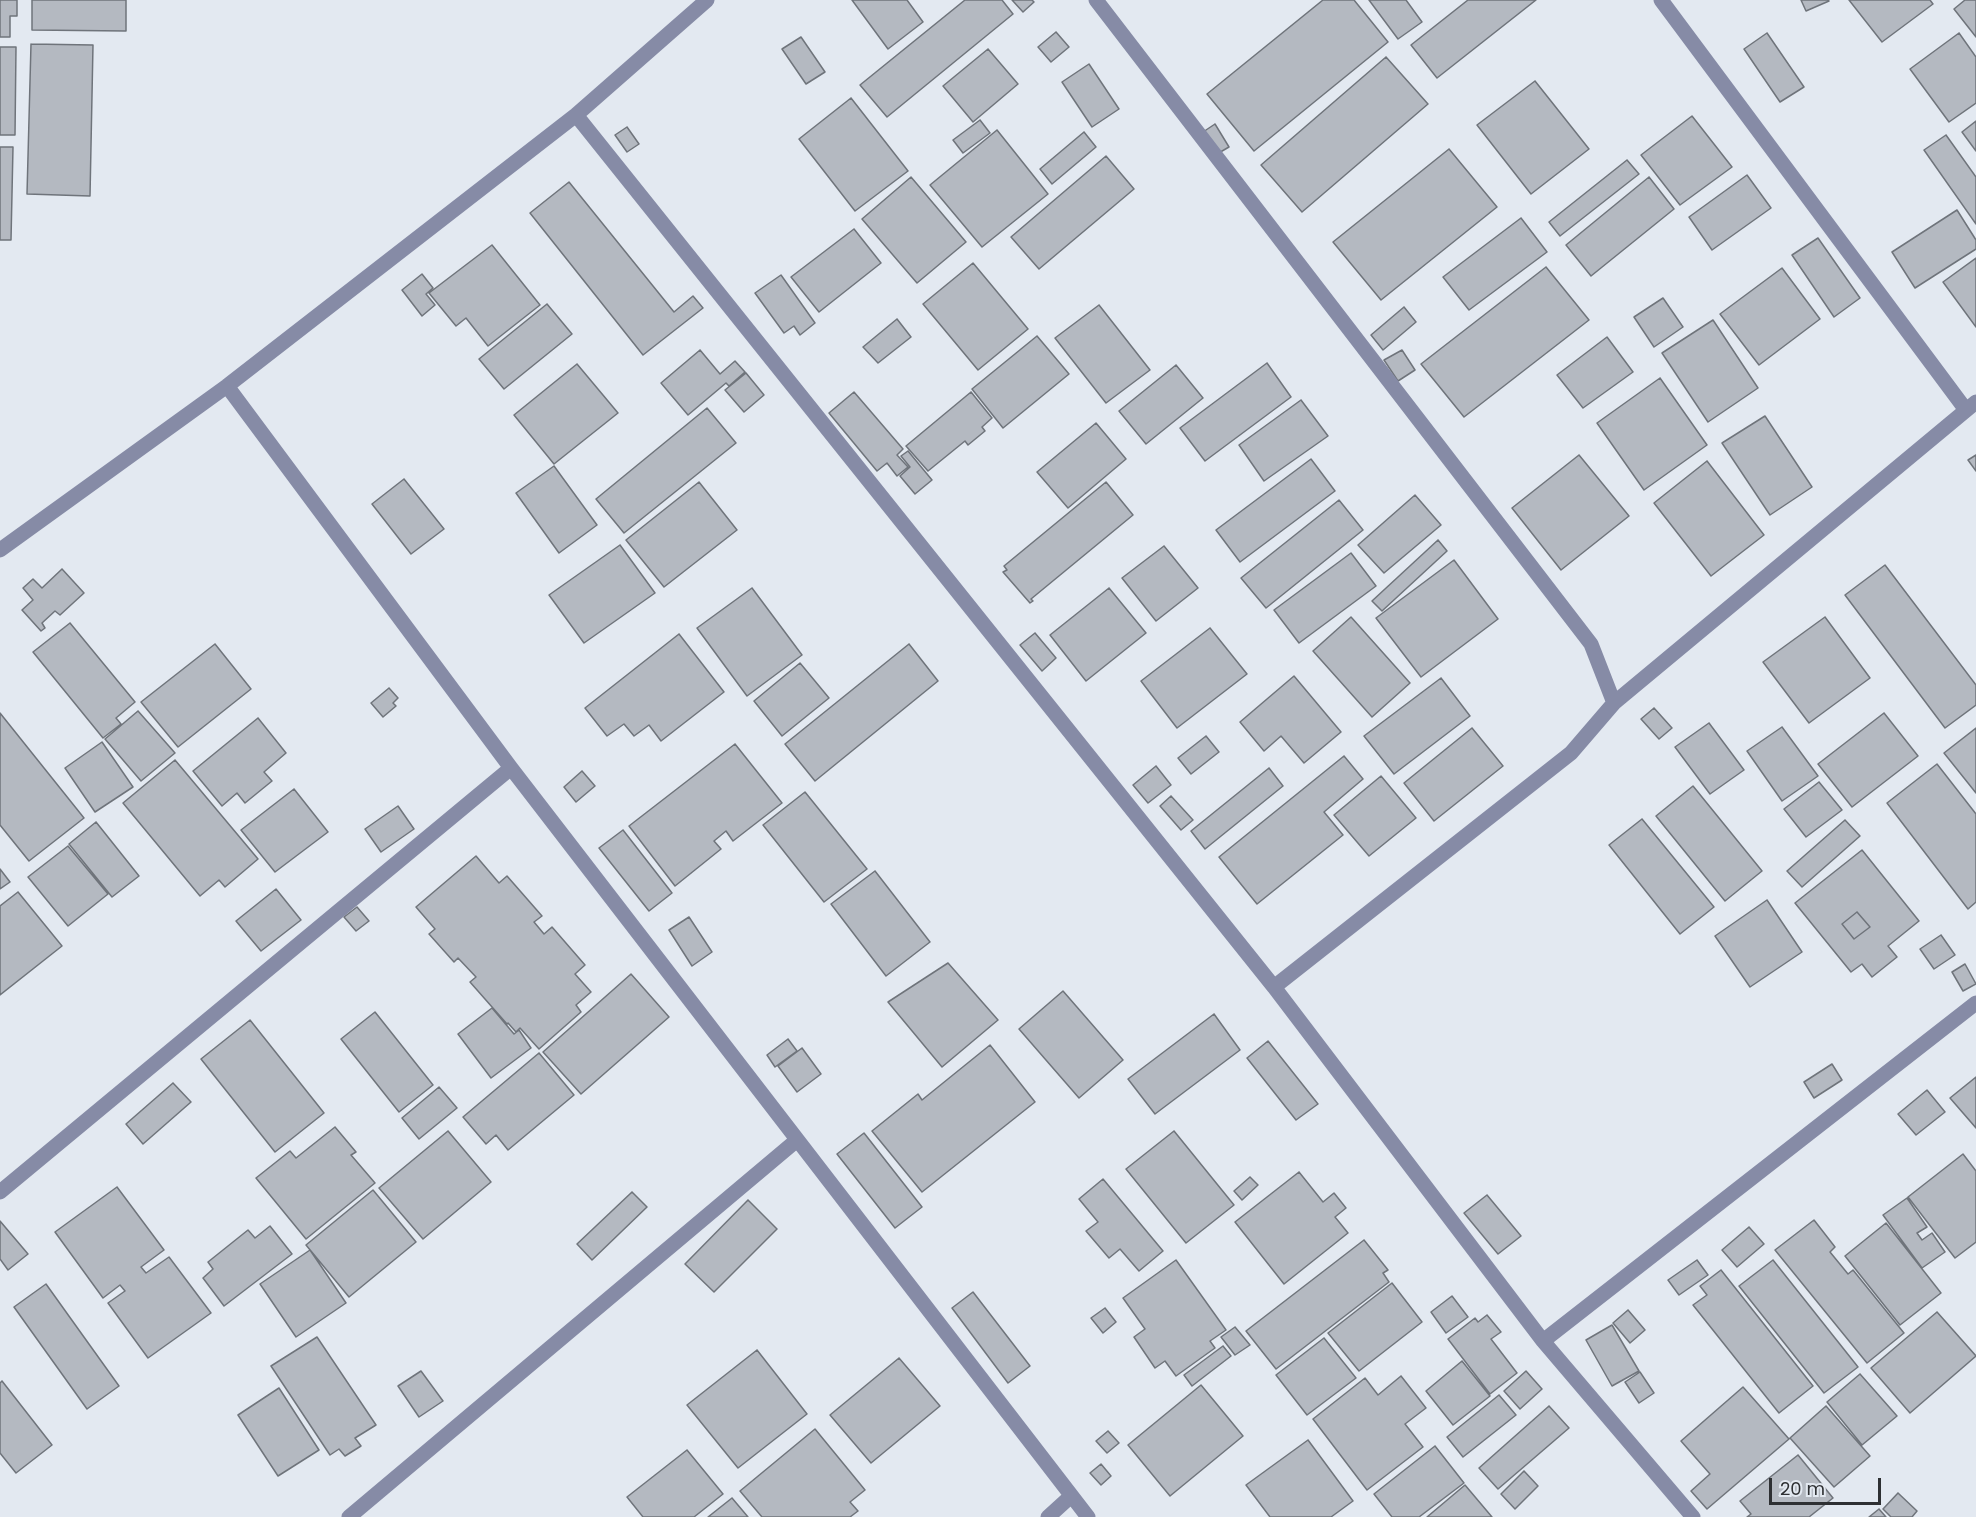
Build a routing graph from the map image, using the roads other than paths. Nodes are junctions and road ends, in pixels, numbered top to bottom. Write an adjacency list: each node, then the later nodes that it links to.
1 (707, 0): 4 (street)
2 (1096, 0): 8 (street)
3 (1660, 0): 6 (street)
4 (576, 116): 5 (street); 10 (street)
5 (227, 386): 7 (street); 9 (street)
6 (1971, 406): 8 (street)
7 (0, 550)
8 (1614, 703): 10 (street)
9 (511, 768): 12 (street); 13 (street)
10 (1275, 987): 14 (street)
11 (1976, 1003): 14 (street)
12 (797, 1140): 15 (street); 16 (street)
13 (0, 1192)
14 (1543, 1341): 19 (street)
15 (1070, 1497): 17 (street); 18 (street)
16 (349, 1517)
17 (1048, 1517)
18 (1088, 1517)
19 (1693, 1517)

